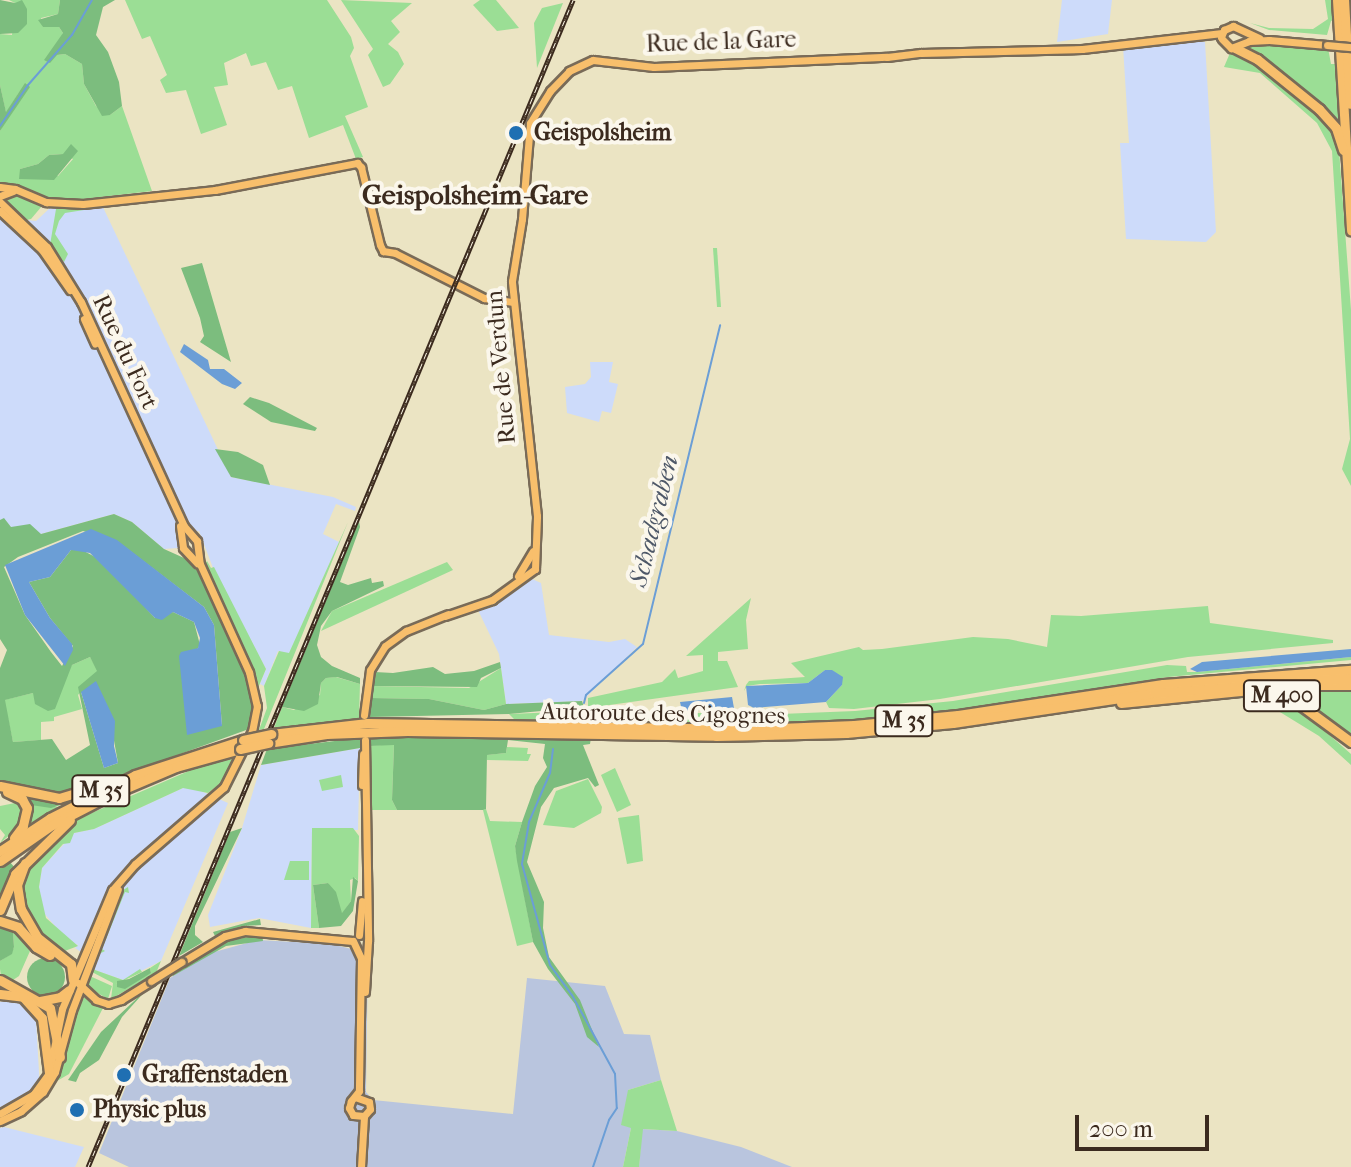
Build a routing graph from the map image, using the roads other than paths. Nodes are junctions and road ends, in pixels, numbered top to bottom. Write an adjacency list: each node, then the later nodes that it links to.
1 (1337, 0): 14 (highway)
2 (1344, 0): 9 (highway)
3 (1241, 31): 4 (main road, Rue de la Gare); 5 (main road); 6 (main road)
4 (1222, 36): 6 (main road); 8 (main road, Rue de la Gare)
5 (1269, 40): 6 (main road); 7 (main road, bridge)
6 (1238, 46): 14 (highway)
7 (1351, 47)
8 (539, 105): 17 (main road, Rue de Verdun)
9 (1351, 130)
10 (0, 187): 13 (main road)
11 (0, 196): 13 (main road)
12 (0, 202): 18 (main road, Rue du Fort)
13 (83, 204): 17 (main road)
14 (1350, 209): 16 (highway)
15 (0, 211): 18 (main road, Rue du Fort)
16 (1351, 231)
17 (512, 302): 25 (main road, Rue de Verdun)
18 (187, 538): 19 (main road, Rue du Fort); 19 (main road, Rue du Fort)
19 (192, 549): 36 (main road, Rue du Fort)
20 (1351, 667): 26 (highway, Autoroute des Cigognes / M 35)
21 (1351, 678): 24 (highway, Autoroute des Cigognes)
22 (1351, 685): 23 (highway)
23 (1199, 695): 24 (highway, M 400); 27 (highway, M 400)
24 (1010, 714): 26 (highway, Autoroute des Cigognes / M 35)
25 (364, 715)
26 (269, 739): 28 (highway, Autoroute des Cigognes / M 35, bridge)
27 (1351, 742)
28 (241, 745): 29 (highway, Autoroute des Cigognes / M 35); 31 (highway, Autoroute des Cigognes / M 35)
29 (195, 753): 30 (highway); 32 (highway, Autoroute des Cigognes / M 35)
30 (0, 788): 32 (highway)
31 (79, 811): 34 (highway, Autoroute des Cigognes / M 35); 35 (highway)
32 (12, 842): 33 (highway, Autoroute des Cigognes / M 35)
33 (0, 851)
34 (0, 861)
35 (25, 863): 37 (highway); 41 (highway)
36 (121, 879): 41 (main road); 41 (main road)
37 (0, 910)
38 (0, 921): 41 (highway)
39 (360, 942): 39 (main road); 41 (main road, bridge); 47 (main road)
40 (0, 980): 43 (highway)
41 (74, 985): 43 (highway); 44 (main road); 45 (main road)
42 (0, 993): 45 (highway); 46 (highway)
43 (40, 1001): 44 (highway)
44 (56, 1044): 45 (highway)
45 (56, 1056): 46 (main road); 49 (main road)
46 (49, 1073): 49 (main road)
47 (360, 1098): 48 (main road); 48 (main road)
48 (360, 1116): 50 (main road)
49 (2, 1118)
50 (361, 1167)

